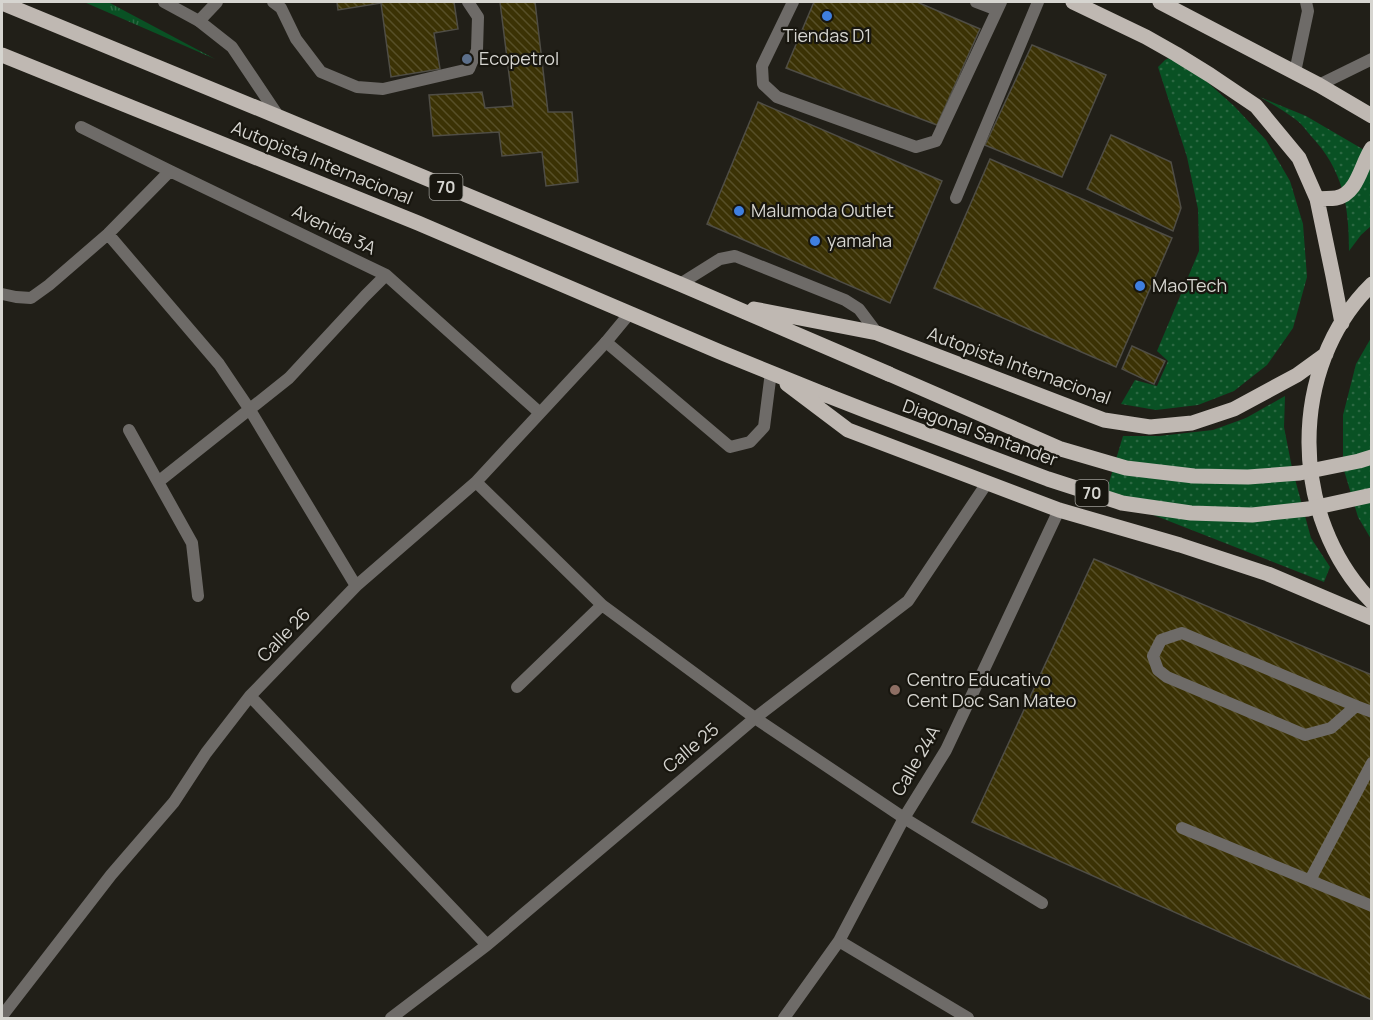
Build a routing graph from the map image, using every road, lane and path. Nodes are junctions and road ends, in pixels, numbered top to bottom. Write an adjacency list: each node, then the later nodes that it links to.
1 (164, 2): 13 (street)
2 (217, 2): 13 (street)
3 (273, 2): 4 (street)
4 (468, 2)
5 (793, 2): 12 (street)
6 (976, 2): 12 (street)
7 (1038, 2): 23 (street)
8 (1073, 2): 24 (main road)
9 (1160, 2): 16 (main road)
10 (1306, 2): 16 (street)
11 (2, 3): 19 (main road, Autopista Internacional / 70)
12 (999, 6)
13 (199, 21): 19 (street)
14 (2, 55): 31 (main road, Autopista Internacional / 70)
15 (1371, 58): 17 (street)
16 (1295, 72): 17 (main road)
17 (1319, 85): 18 (main road)
18 (1371, 116)
19 (279, 117): 27 (main road, Autopista Internacional / 70)
20 (81, 127): 22 (street, Avenida 3A)
21 (1371, 148): 24 (main road)
22 (170, 171): 25 (street); 26 (street, Avenida 3A)
23 (956, 198)
24 (1317, 199): 32 (main road)
25 (108, 234): 29 (street); 39 (street)
26 (386, 275): 39 (street); 40 (street, Avenida 3A)
27 (680, 284): 30 (main road, Autopista Internacional / 70); 33 (street)
28 (1371, 284): 32 (main road)
29 (2, 294)
30 (722, 303): 33 (main road, Autopista Internacional); 37 (main road, Autopista Internacional / 70)
31 (630, 313): 34 (street, Calle 26); 36 (main road, Autopista Internacional / 70)
32 (1342, 323): 35 (main road)
33 (877, 333): 35 (main road, Autopista Internacional)
34 (606, 342): 36 (street); 40 (street, Calle 26)
35 (1326, 354): 50 (main road)
36 (771, 372): 38 (main road, Autopista Internacional / 70); 45 (main road)
37 (889, 374): 42 (main road, Diagonal Santander / 70, bridge)
38 (826, 395): 46 (main road, Diagonal Santander / 70, bridge)
39 (250, 410): 43 (street); 48 (street)
40 (540, 413): 44 (street, Calle 26)
41 (129, 430): 43 (street)
42 (1371, 457)
43 (158, 482): 49 (street)
44 (476, 482): 48 (street, Calle 26); 51 (street)
45 (987, 483): 47 (main road); 57 (street, Calle 25)
46 (1371, 495)
47 (1059, 510): 52 (main road); 59 (street, Calle 24A)
48 (356, 586): 54 (street, Calle 26)
49 (198, 596)
50 (1371, 602)
51 (602, 605): 53 (street); 57 (street)
52 (1371, 618)
53 (518, 687)
54 (250, 696): 65 (street); 66 (street, Calle 26)
55 (1356, 706): 55 (street); 56 (street)
56 (1371, 712)
57 (754, 717): 59 (street); 65 (street, Calle 25)
58 (1371, 763): 61 (street)
59 (904, 818): 62 (street); 64 (street, Calle 24A)
60 (1182, 828): 61 (street)
61 (1310, 880): 63 (street)
62 (1042, 903)
63 (1371, 906)
64 (839, 941): 68 (street, Calle 24A); 69 (street)
65 (487, 945): 67 (street, Calle 25)
66 (2, 1016)
67 (391, 1018)
68 (784, 1018)
69 (968, 1018)

